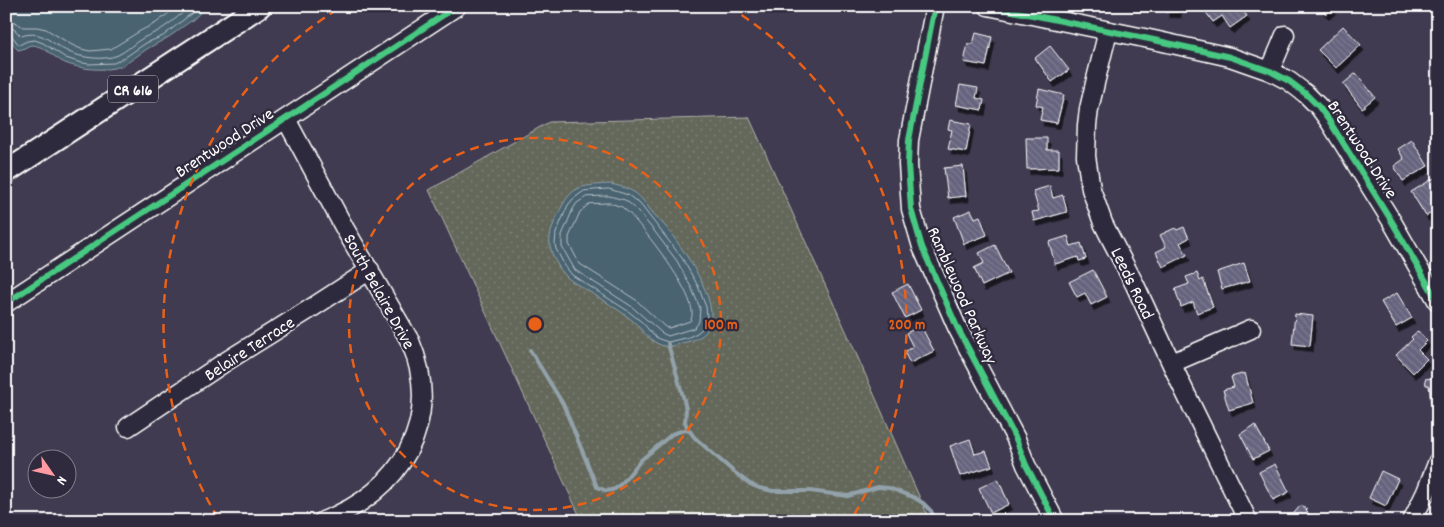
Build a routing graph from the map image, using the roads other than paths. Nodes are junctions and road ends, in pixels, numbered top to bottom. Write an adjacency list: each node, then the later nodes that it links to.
1 (260, 6): 9 (main road, CR 616)
2 (457, 6): 8 (street, Brentwood Drive)
3 (935, 6): 18 (street, Ramblewood Parkway)
4 (988, 6): 5 (street, Brentwood Drive)
5 (1108, 31): 7 (street, Brentwood Drive); 14 (street, Leeds Road)
6 (1285, 35): 7 (street)
7 (1270, 71): 11 (street, Brentwood Drive)
8 (286, 119): 10 (street, South Belaire Drive); 12 (street, Brentwood Drive)
9 (6, 172)
10 (370, 270): 15 (street, Belaire Terrace); 17 (street, South Belaire Drive)
11 (1438, 302)
12 (6, 303)
13 (1251, 329): 14 (street)
14 (1172, 362): 19 (street, Leeds Road)
15 (128, 427)
16 (1438, 461): 20 (street)
17 (323, 521)
18 (1054, 521)
19 (1248, 521)
20 (1412, 521)

